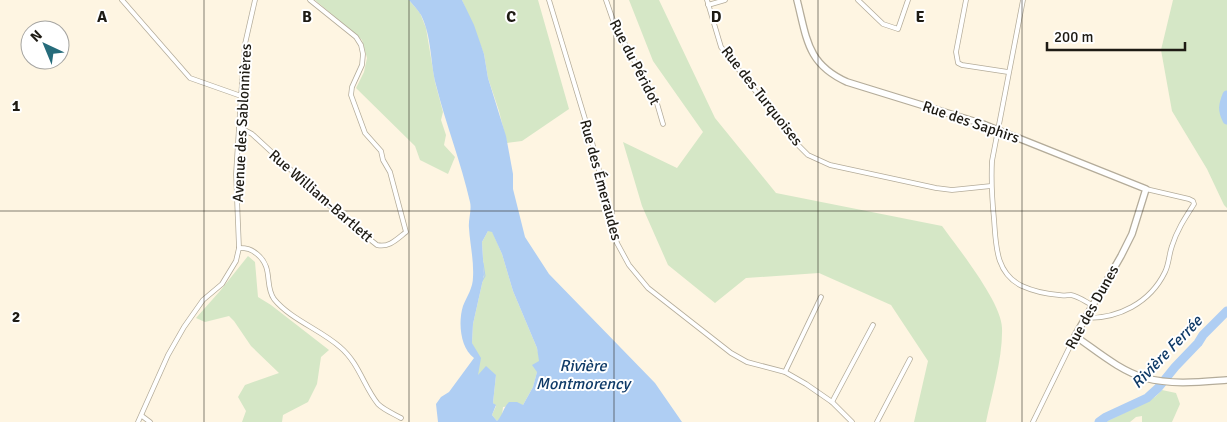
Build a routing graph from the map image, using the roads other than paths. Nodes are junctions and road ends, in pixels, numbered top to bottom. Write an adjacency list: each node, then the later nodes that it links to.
1 (122, 0): 14 (street)
2 (255, 0): 14 (street, Avenue des Sablonnières)
3 (310, 0): 16 (street, Rue William-Bartlett)
4 (549, 0): 27 (street, Rue des Émeraudes)
5 (606, 0): 15 (street, Rue du Péridot)
6 (725, 0): 12 (street)
7 (797, 0): 17 (street, Rue des Saphirs)
8 (858, 0): 9 (street)
9 (908, 0)
10 (966, 0): 13 (street)
11 (1023, 0): 13 (street)
12 (708, 2): 18 (street, Rue des Turquoises)
13 (1008, 72): 17 (street)
14 (241, 96): 16 (street, Avenue des Sablonnières)
15 (662, 124)
16 (239, 127): 20 (street, Avenue des Sablonnières)
17 (997, 129): 18 (street); 19 (street, Rue des Saphirs)
18 (991, 186): 22 (street)
19 (1146, 189): 22 (street, Rue des Dunes); 23 (street, Rue des Saphirs)
20 (240, 248): 30 (street, Avenue des Sablonnières); 31 (street)
21 (821, 297): 27 (street)
22 (1092, 305): 23 (street, Rue des Dunes)
23 (1085, 318): 25 (street, Rue des Dunes)
24 (873, 325): 29 (street)
25 (1075, 336): 28 (street); 36 (street, Rue des Dunes)
26 (910, 359): 35 (street)
27 (785, 372): 29 (street, Rue des Émeraudes)
28 (1227, 380)
29 (832, 402): 34 (street, Rue des Émeraudes)
30 (142, 416): 32 (street, Avenue des Sablonnières); 33 (street)
31 (401, 418)
32 (138, 422)
33 (150, 422)
34 (852, 422)
35 (877, 422)
36 (1033, 422)

